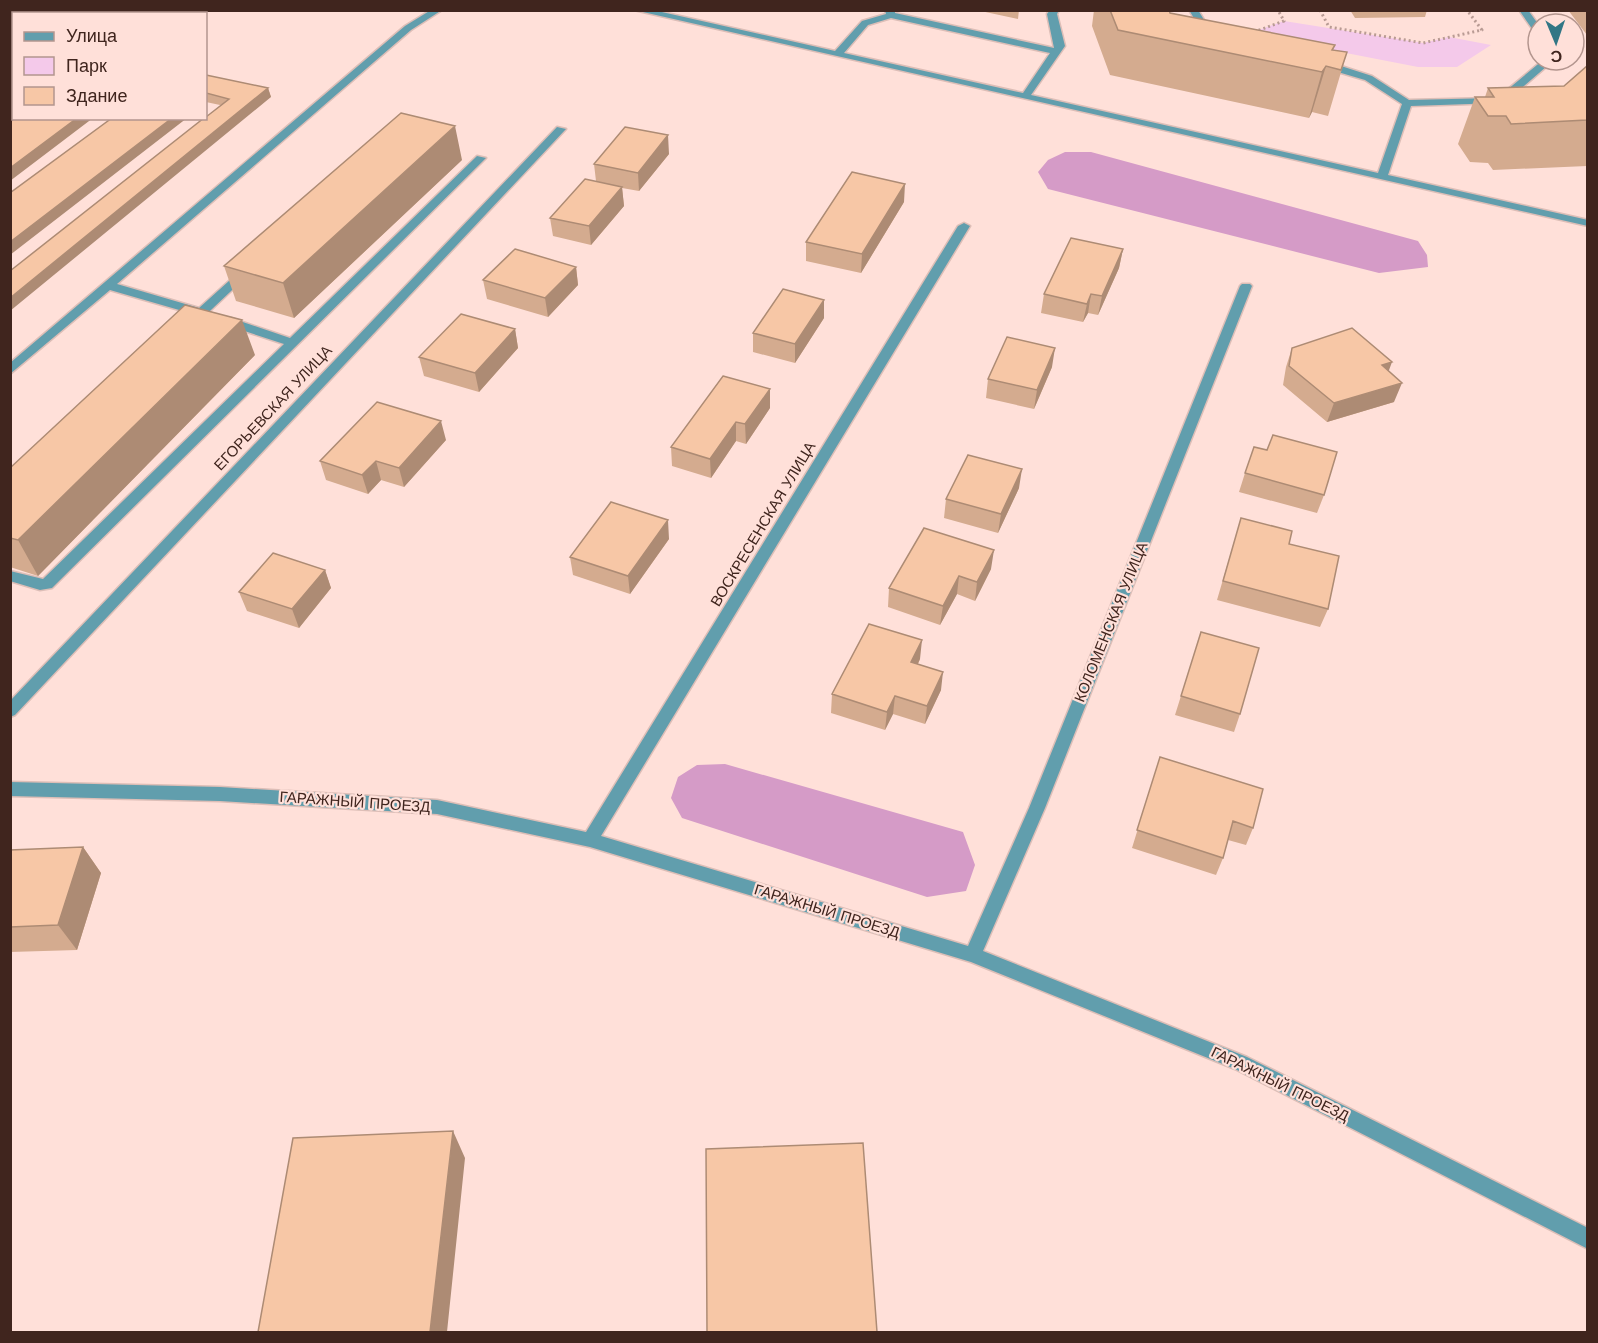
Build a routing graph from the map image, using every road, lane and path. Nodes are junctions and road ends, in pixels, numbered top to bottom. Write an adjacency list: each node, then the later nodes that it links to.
1 (421, 10): 10 (street)
2 (438, 10): 10 (street)
3 (638, 10): 13 (street)
4 (1054, 10): 12 (street)
5 (1193, 10): 11 (street)
6 (1278, 10): 11 (path)
7 (1320, 10): 8 (path)
8 (1467, 10)
9 (890, 13): 12 (street); 13 (street)
10 (408, 28): 24 (street)
11 (1223, 44)
12 (1055, 51): 16 (street)
13 (837, 55): 16 (street)
14 (1309, 62): 17 (street)
15 (1535, 72): 17 (street)
16 (1025, 97): 20 (street)
17 (1407, 103): 20 (street)
18 (561, 129): 31 (street, ЕГОРЬЕВСКАЯ УЛИЦА)
19 (469, 156): 28 (street)
20 (1382, 177): 21 (street)
21 (1587, 223)
22 (964, 226): 33 (street, ВОСКРЕСЕНСКАЯ УЛИЦА)
23 (253, 265): 26 (street)
24 (110, 286): 26 (street); 29 (street)
25 (1246, 286): 34 (street, КОЛОМЕНСКАЯ УЛИЦА)
26 (201, 313): 27 (street); 28 (street)
27 (184, 329)
28 (293, 343): 30 (street)
29 (10, 370)
30 (10, 576)
31 (10, 711)
32 (10, 789): 33 (street, ГАРАЖНЫЙ ПРОЕЗД)
33 (590, 840): 34 (street, ГАРАЖНЫЙ ПРОЕЗД)
34 (973, 955): 35 (street, ГАРАЖНЫЙ ПРОЕЗД)
35 (1587, 1239)

